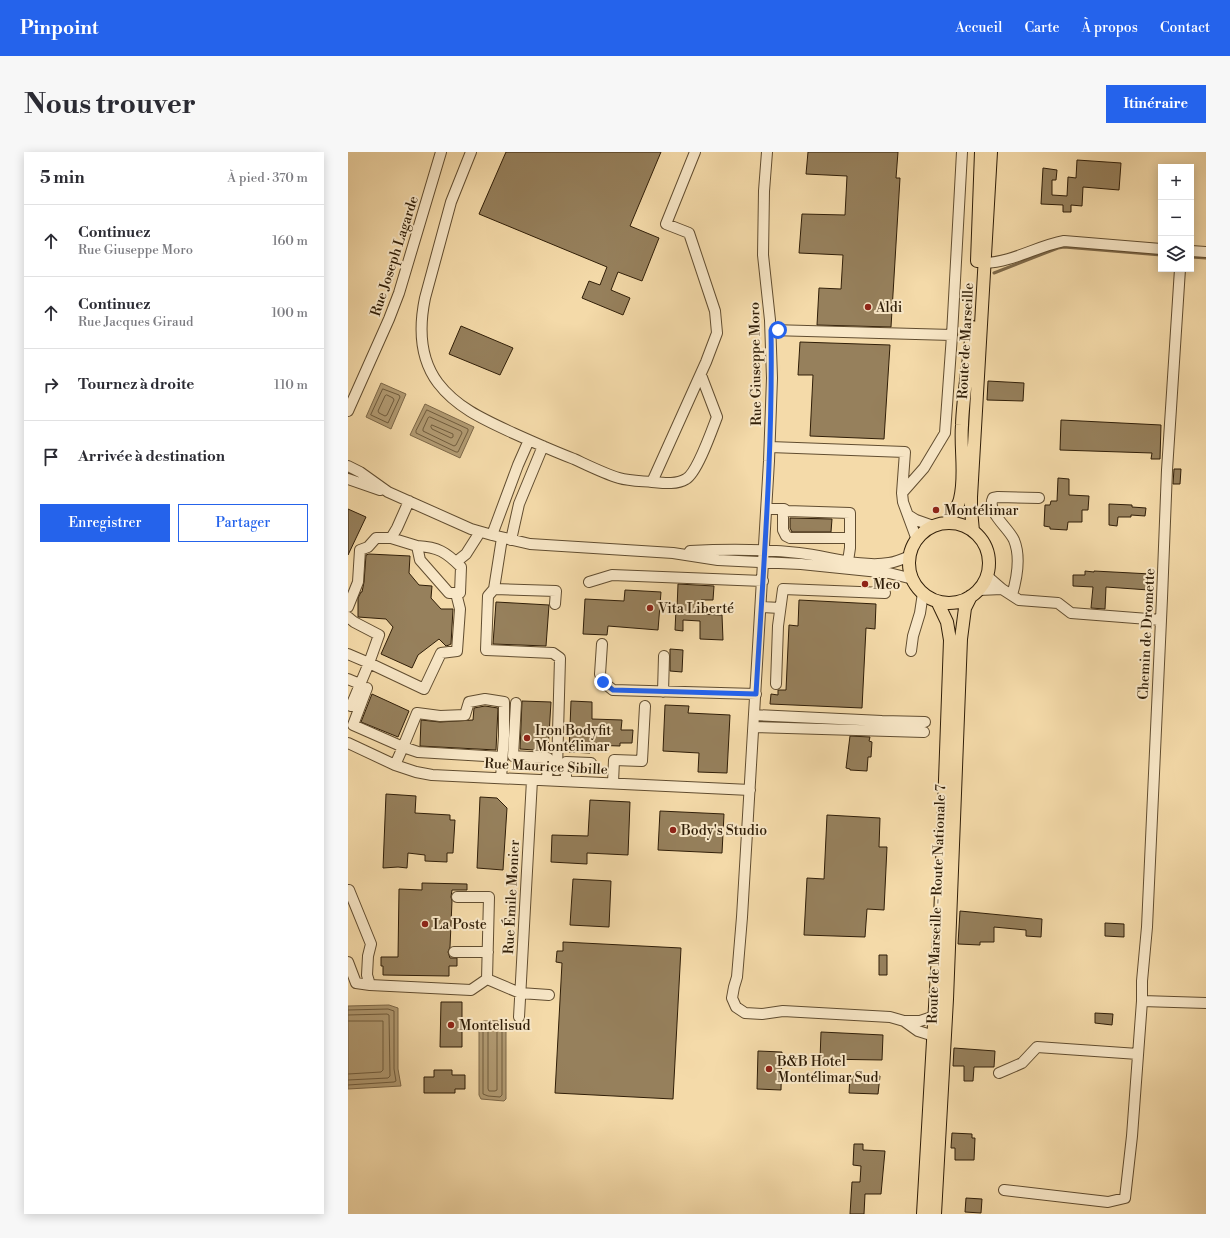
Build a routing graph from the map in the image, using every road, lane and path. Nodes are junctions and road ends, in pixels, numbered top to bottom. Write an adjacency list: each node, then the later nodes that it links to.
1 (441, 152): 16 (street, Rue Joseph Lagarde)
2 (471, 152): 17 (street)
3 (695, 152): 15 (street)
4 (767, 152): 13 (street, Rue Giuseppe Moro)
5 (962, 152): 14 (street)
6 (981, 152): 32 (main road, Route de Marseille)
7 (991, 152): 11 (main road, Route de Marseille)
8 (1158, 249): 11 (street)
9 (1194, 251): 10 (street)
10 (1206, 252)
11 (985, 263): 34 (main road, Route de Marseille)
12 (1180, 272): 63 (street, Chemin de Dromette)
13 (771, 330): 14 (street); 19 (street, Rue Giuseppe Moro)
14 (952, 335): 26 (street)
15 (701, 375): 24 (street); 24 (street)
16 (348, 410)
17 (529, 440): 18 (street); 37 (street)
18 (543, 446): 24 (street); 37 (street)
19 (770, 447): 26 (street); 29 (street, Rue Giuseppe Moro)
20 (348, 466): 22 (street)
21 (348, 472): 22 (street)
22 (360, 472): 25 (street)
23 (348, 479): 25 (street)
24 (652, 482)
25 (388, 492): 28 (street)
26 (902, 493): 31 (street)
27 (1039, 498): 56 (street)
28 (408, 501): 35 (street); 36 (street)
29 (767, 509): 30 (street); 42 (street, Rue Giuseppe Moro)
30 (787, 511): 38 (street); 38 (street)
31 (908, 516): 33 (street); 39 (street)
32 (947, 523): 33 (main road); 34 (main road)
33 (933, 526): 39 (main road)
34 (974, 531): 46 (main road)
35 (480, 532): 37 (street); 45 (street)
36 (391, 538): 40 (street); 59 (street)
37 (502, 538): 41 (street); 50 (street)
38 (850, 538): 44 (street)
39 (917, 540): 43 (main road)
40 (417, 546): 45 (street); 52 (street)
41 (673, 553): 42 (street); 42 (street)
42 (764, 556): 44 (street); 47 (street); 48 (street, Rue Giuseppe Moro)
43 (910, 556): 44 (street); 47 (main road)
44 (848, 561)
45 (456, 562): 52 (street)
46 (987, 576): 51 (street); 55 (main road)
47 (912, 579): 54 (main road)
48 (763, 581): 49 (street); 60 (street, Rue Giuseppe Moro)
49 (589, 582)
50 (494, 589): 58 (street); 84 (street)
51 (1002, 589): 55 (street); 56 (street)
52 (456, 593): 68 (street)
53 (886, 593): 61 (street)
54 (923, 593): 57 (main road); 65 (street)
55 (975, 593): 57 (main road); 110 (main road, Route de Marseille - Route Nationale 7)
56 (1012, 595): 63 (street)
57 (937, 601): 102 (main road, Route de Marseille - Route Nationale 7)
58 (555, 604)
59 (348, 607)
60 (761, 607): 61 (street); 73 (street, Rue Giuseppe Moro)
61 (780, 608): 70 (street)
62 (348, 617): 68 (street)
63 (1161, 620): 100 (street, Chemin de Dromette)
64 (602, 644): 72 (street)
65 (911, 651)
66 (348, 654): 68 (street)
67 (664, 656): 72 (street)
68 (369, 663): 71 (street)
69 (348, 679): 71 (street)
70 (776, 684)
71 (364, 686): 75 (street); 80 (street)
72 (663, 692): 73 (street)
73 (756, 694): 77 (street, Rue Giuseppe Moro)
74 (516, 703): 87 (street)
75 (348, 705)
76 (645, 706): 89 (street)
77 (754, 715): 78 (street, Rue Giuseppe Moro); 78 (street)
78 (754, 727): 90 (street, Rue Giuseppe Moro)
79 (348, 743): 83 (street, Rue Maurice Sibille)
80 (403, 747): 81 (street); 81 (street); 83 (street)
81 (502, 757): 85 (street)
82 (591, 763): 88 (street)
83 (395, 765): 85 (street, Rue Maurice Sibille)
84 (557, 770)
85 (501, 778): 86 (street, Rue Maurice Sibille)
86 (532, 780): 87 (street, Rue Maurice Sibille); 98 (street, Rue Émile Monier)
87 (547, 780): 88 (street, Rue Maurice Sibille)
88 (566, 781): 89 (street, Rue Maurice Sibille)
89 (613, 783): 90 (street, Rue Maurice Sibille)
90 (750, 790): 104 (street, Rue Giuseppe Moro)
91 (348, 891): 97 (street)
92 (457, 897): 94 (street)
93 (454, 952): 94 (street)
94 (488, 952): 96 (street)
95 (348, 962): 97 (street)
96 (488, 979): 97 (street); 98 (street)
97 (370, 985)
98 (520, 993): 99 (street); 103 (street, Rue Émile Monier)
99 (549, 995)
100 (1142, 1001): 101 (street); 106 (street, Chemin de Dromette)
101 (1206, 1003)
102 (935, 1016): 104 (street); 105 (main road, Route de Marseille - Route Nationale 7)
103 (519, 1017)
104 (904, 1021): 105 (street)
105 (934, 1036): 109 (main road, Route de Marseille - Route Nationale 7)
106 (1138, 1054): 107 (street); 108 (street, Chemin de Dromette)
107 (999, 1073)
108 (1004, 1190)
109 (923, 1214)
110 (935, 1214)

